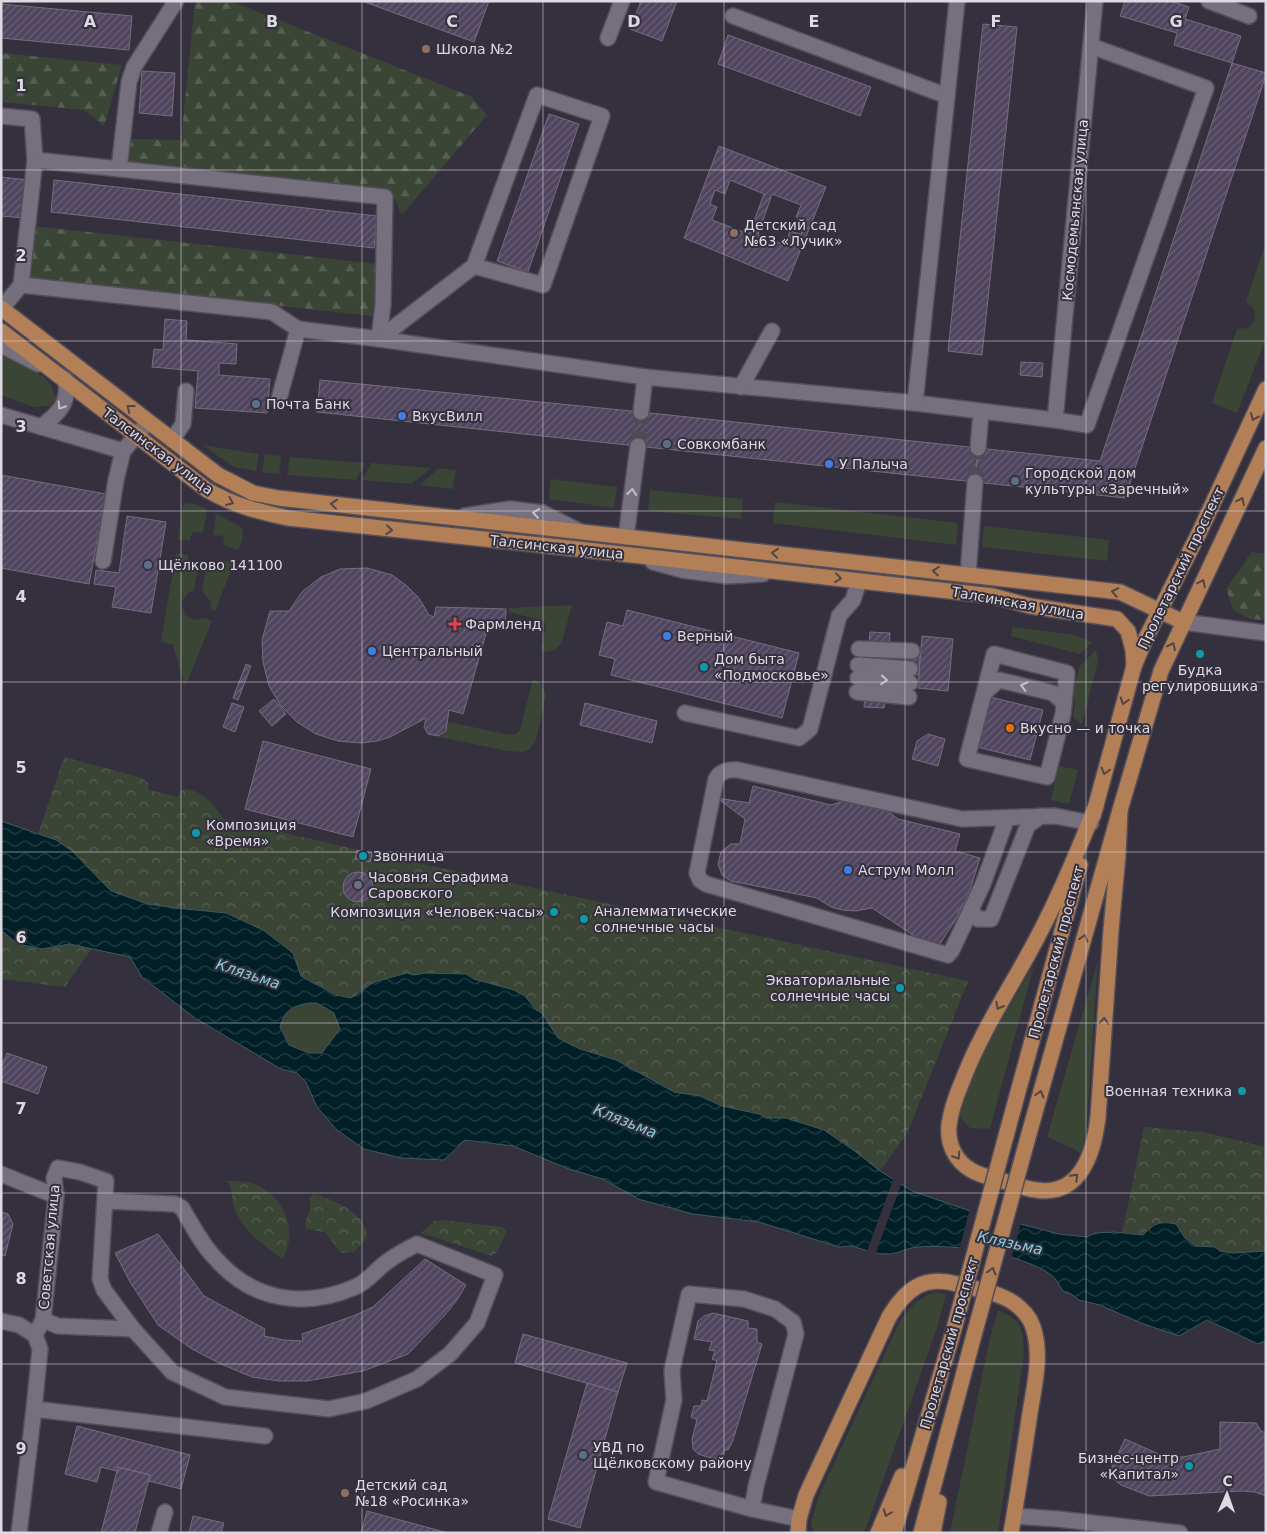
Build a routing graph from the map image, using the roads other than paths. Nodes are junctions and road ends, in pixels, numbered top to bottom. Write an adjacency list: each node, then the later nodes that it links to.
1 (176, 1): 13 (street)
2 (622, 1): 8 (street)
3 (957, 1): 10 (street)
4 (1095, 1): 9 (street, Космодемьянская улица)
5 (1208, 1): 7 (street)
6 (732, 16): 10 (street)
7 (1250, 16)
8 (608, 38)
9 (1091, 46): 32 (street, Космодемьянская улица); 32 (street)
10 (947, 96): 28 (street)
11 (1, 116): 12 (street)
12 (35, 160): 13 (street); 15 (street)
13 (119, 169): 20 (street)
14 (474, 266): 14 (street); 20 (street)
15 (21, 284): 16 (street); 17 (street)
16 (2, 307): 33 (main road, Талсинская улица, one-way to 16)
17 (298, 329): 20 (street); 27 (street)
18 (1, 330): 23 (main road, Талсинская улица)
19 (772, 331): 24 (street)
20 (379, 339): 22 (street)
21 (1, 345): 23 (street)
22 (645, 377): 24 (street); 29 (street)
23 (65, 379): 34 (street, one-way to 34); 35 (main road, Талсинская улица)
24 (741, 387): 28 (street)
25 (1266, 389): 46 (main road, Пролетарский проспект, one-way to 46)
26 (186, 391): 36 (street)
27 (279, 399)
28 (915, 403): 30 (street)
29 (641, 412)
30 (981, 412): 32 (street); 38 (street)
31 (1, 415): 34 (street)
32 (1055, 420)
33 (148, 422): 35 (street); 36 (main road, Талсинская улица)
34 (41, 427): 40 (street)
35 (136, 436): 40 (street); 45 (main road, Талсинская улица, one-way to 45)
36 (172, 440): 42 (main road, Талсинская улица, one-way to 36)
37 (638, 446): 42 (street, one-way to 37)
38 (978, 448)
39 (1266, 448): 47 (main road, Пролетарский проспект, one-way to 39)
40 (123, 452): 43 (street)
41 (975, 482): 44 (street)
42 (626, 536): 44 (main road, Талсинская улица, one-way to 42)
43 (103, 561)
44 (968, 575): 46 (main road, Талсинская улица, one-way to 44)
45 (859, 581): 51 (main road, Талсинская улица); 56 (street)
46 (1160, 611): 47 (main road, Талсинская улица); 51 (main road, Пролетарский проспект)
47 (1183, 622): 48 (street); 57 (main road, Пролетарский проспект, one-way to 47)
48 (1266, 633)
49 (859, 649): 50 (street)
50 (912, 651)
51 (1134, 666): 60 (main road, Пролетарский проспект, one-way to 60)
52 (858, 678): 53 (street, one-way to 53)
53 (910, 683)
54 (985, 692): 55 (street, one-way to 54); 55 (street); 55 (street)
55 (1064, 703)
56 (685, 713)
57 (1120, 810): 60 (main road, one-way to 57); 70 (main road, Пролетарский проспект, one-way to 57, bridge)
58 (1041, 816): 59 (street); 60 (street); 61 (street)
59 (1006, 818): 61 (street); 61 (street)
60 (1090, 823): 69 (main road, Пролетарский проспект, bridge)
61 (972, 907)
62 (1, 1174): 63 (street)
63 (56, 1196): 64 (street, Советская улица); 65 (street, Советская улица)
64 (105, 1201): 67 (street); 67 (street)
65 (43, 1320): 67 (street); 68 (street, Советская улица)
66 (1, 1321): 68 (street)
67 (133, 1329)
68 (35, 1335): 71 (street)
69 (943, 1370): 79 (main road, one-way to 79); 80 (main road, Пролетарский проспект)
70 (965, 1373): 81 (main road, Пролетарский проспект); 82 (main road)
71 (34, 1409): 72 (street); 77 (street)
72 (265, 1436)
73 (752, 1509): 73 (street); 76 (street)
74 (165, 1512): 78 (street)
75 (1014, 1516): 76 (main road); 83 (main road); 84 (street)
76 (800, 1528)
77 (19, 1533)
78 (160, 1533)
79 (878, 1533)
80 (894, 1533)
81 (921, 1533)
82 (933, 1533)
83 (1012, 1533)
84 (1180, 1533)

